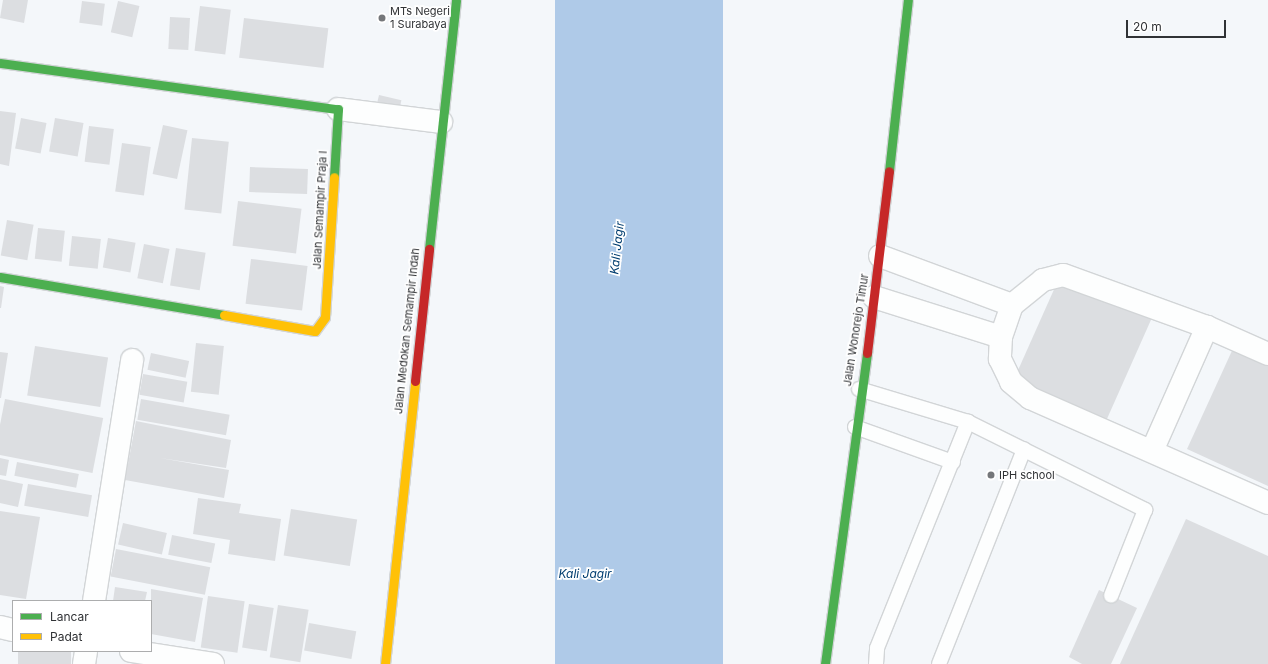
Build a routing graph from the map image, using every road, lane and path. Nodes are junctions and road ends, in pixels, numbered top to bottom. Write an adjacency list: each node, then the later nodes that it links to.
1 (456, 0): 5 (street, Jalan Medokan Semampir Indah)
2 (908, 0): 6 (street, Jalan Wonorejo Timur)
3 (0, 63): 4 (street)
4 (338, 108): 5 (street); 7 (street, Jalan Semampir Praja I)
5 (441, 122): 29 (street, Jalan Medokan Semampir Indah)
6 (880, 256): 8 (street, Jalan Wonorejo Timur); 9 (street)
7 (0, 277)
8 (874, 297): 11 (street); 14 (street, Jalan Wonorejo Timur)
9 (1012, 305): 10 (street); 11 (street)
10 (1207, 327): 12 (street); 18 (street)
11 (1001, 337): 18 (street)
12 (1268, 354)
13 (132, 360): 22 (street)
14 (859, 388): 15 (lane); 16 (street, Jalan Wonorejo Timur)
15 (968, 422): 17 (lane); 19 (lane)
16 (855, 427): 19 (lane); 30 (street, Jalan Wonorejo Timur)
17 (1024, 449): 21 (lane); 32 (lane)
18 (1152, 451): 20 (street)
19 (953, 462): 31 (lane)
20 (1268, 503)
21 (1111, 596)
22 (94, 600)
23 (0, 627): 24 (street)
24 (12, 630)
25 (86, 652): 27 (street)
26 (137, 652): 28 (street)
27 (84, 664)
28 (213, 664)
29 (385, 664)
30 (825, 664)
31 (876, 664)
32 (939, 664)

